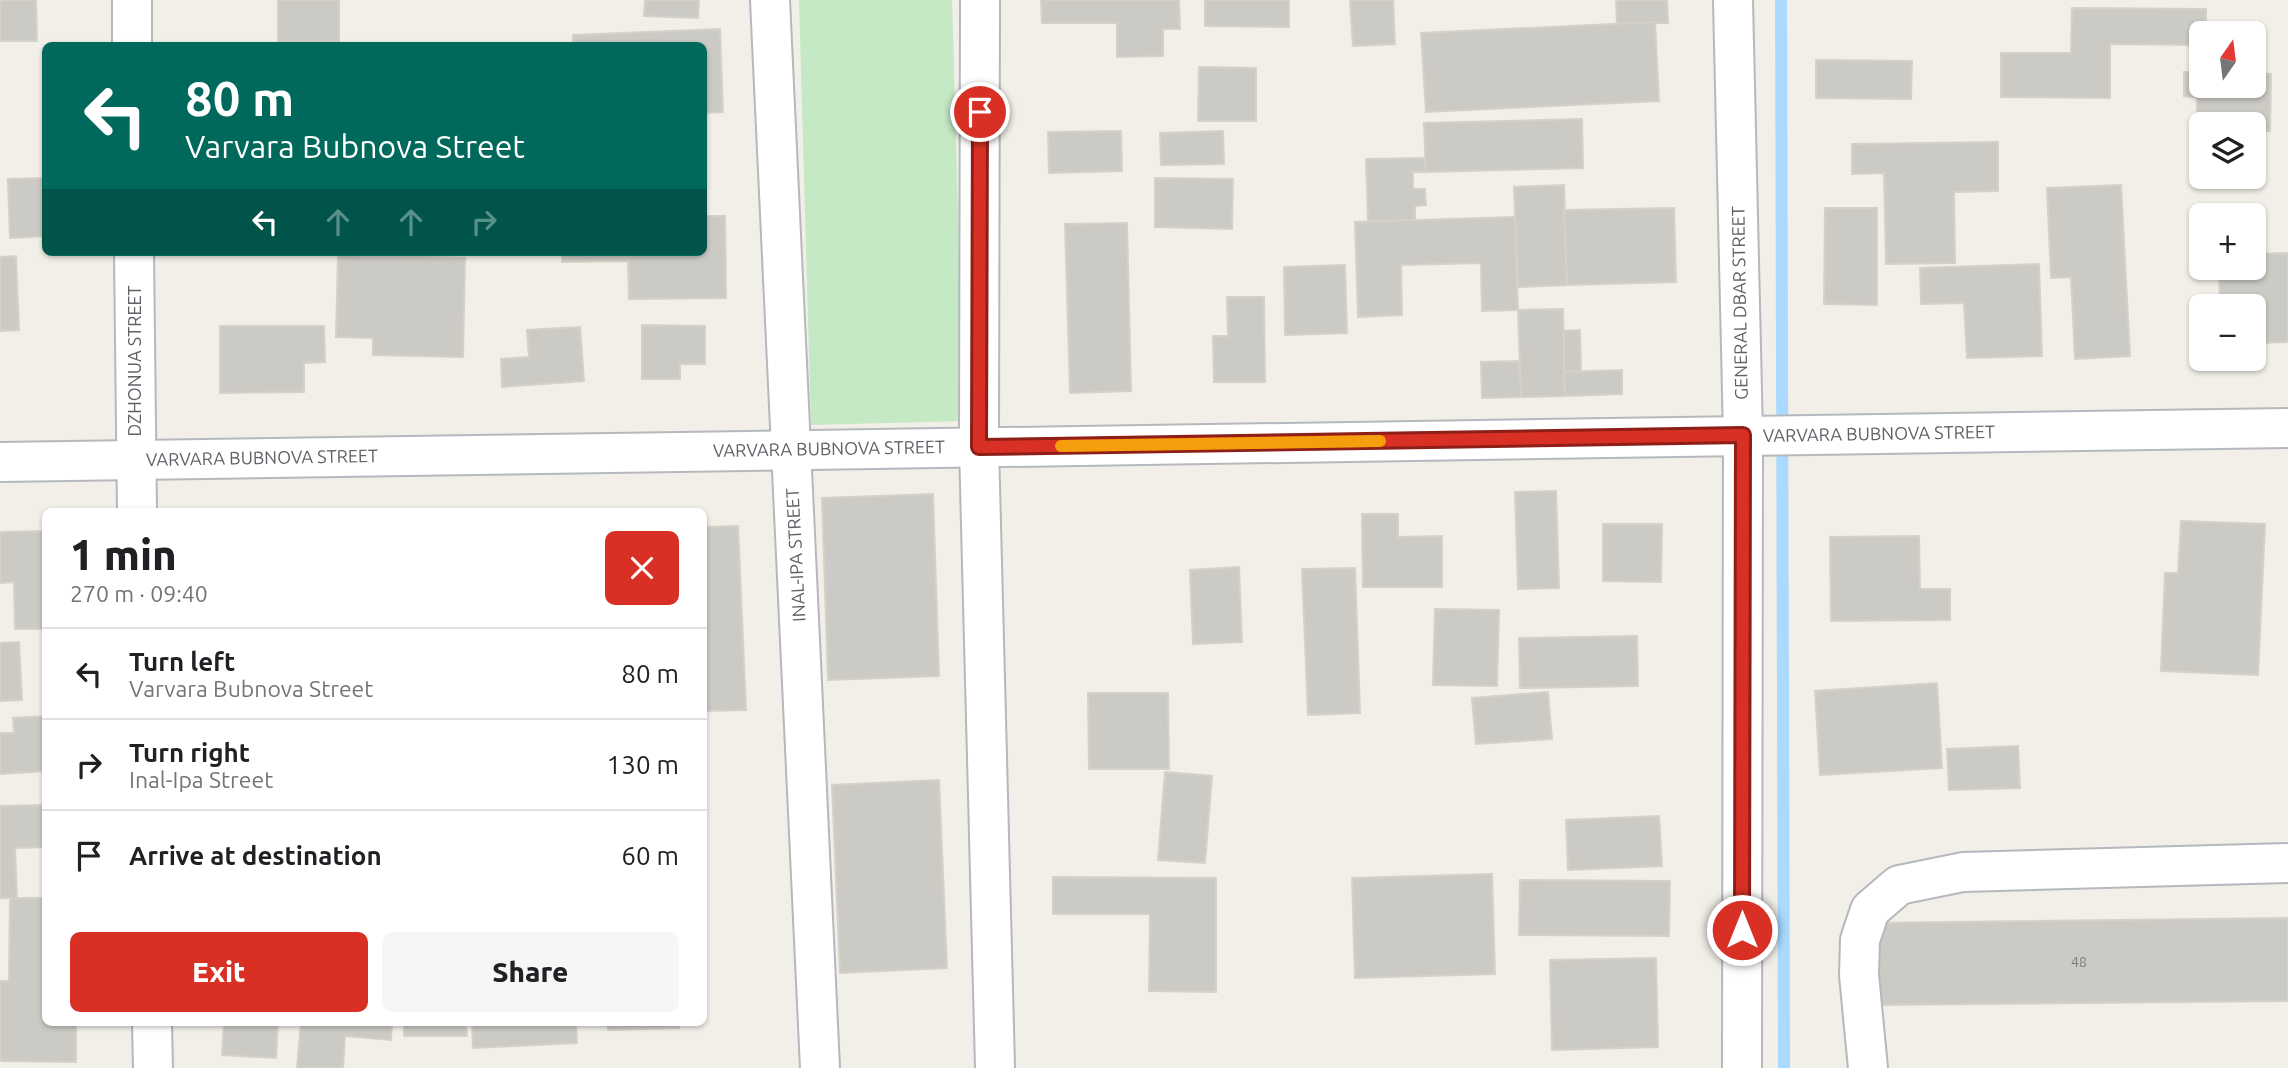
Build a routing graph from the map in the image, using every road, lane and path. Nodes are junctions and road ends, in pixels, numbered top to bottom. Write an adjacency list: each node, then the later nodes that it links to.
1 (132, 0): 5 (street)
2 (770, 0): 10 (street, INAL-IPA STREET)
3 (980, 0): 9 (street)
4 (1732, 0): 8 (street, GENERAL DBAR STREET)
5 (132, 42)
6 (134, 256): 11 (street, DZHONUA STREET)
7 (2288, 428): 8 (street, VARVARA BUBNOVA STREET)
8 (1743, 435): 9 (street, VARVARA BUBNOVA STREET); 19 (street, GENERAL DBAR STREET)
9 (979, 447): 10 (street, VARVARA BUBNOVA STREET); 18 (street)
10 (792, 450): 11 (street, VARVARA BUBNOVA STREET); 17 (street, INAL-IPA STREET)
11 (136, 460): 12 (street, VARVARA BUBNOVA STREET); 13 (street, DZHONUA STREET)
12 (0, 462)
13 (137, 508)
14 (2288, 863): 20 (street)
15 (152, 1026): 16 (street)
16 (153, 1068)
17 (820, 1068)
18 (995, 1068)
19 (1742, 1068)
20 (1868, 1068)

